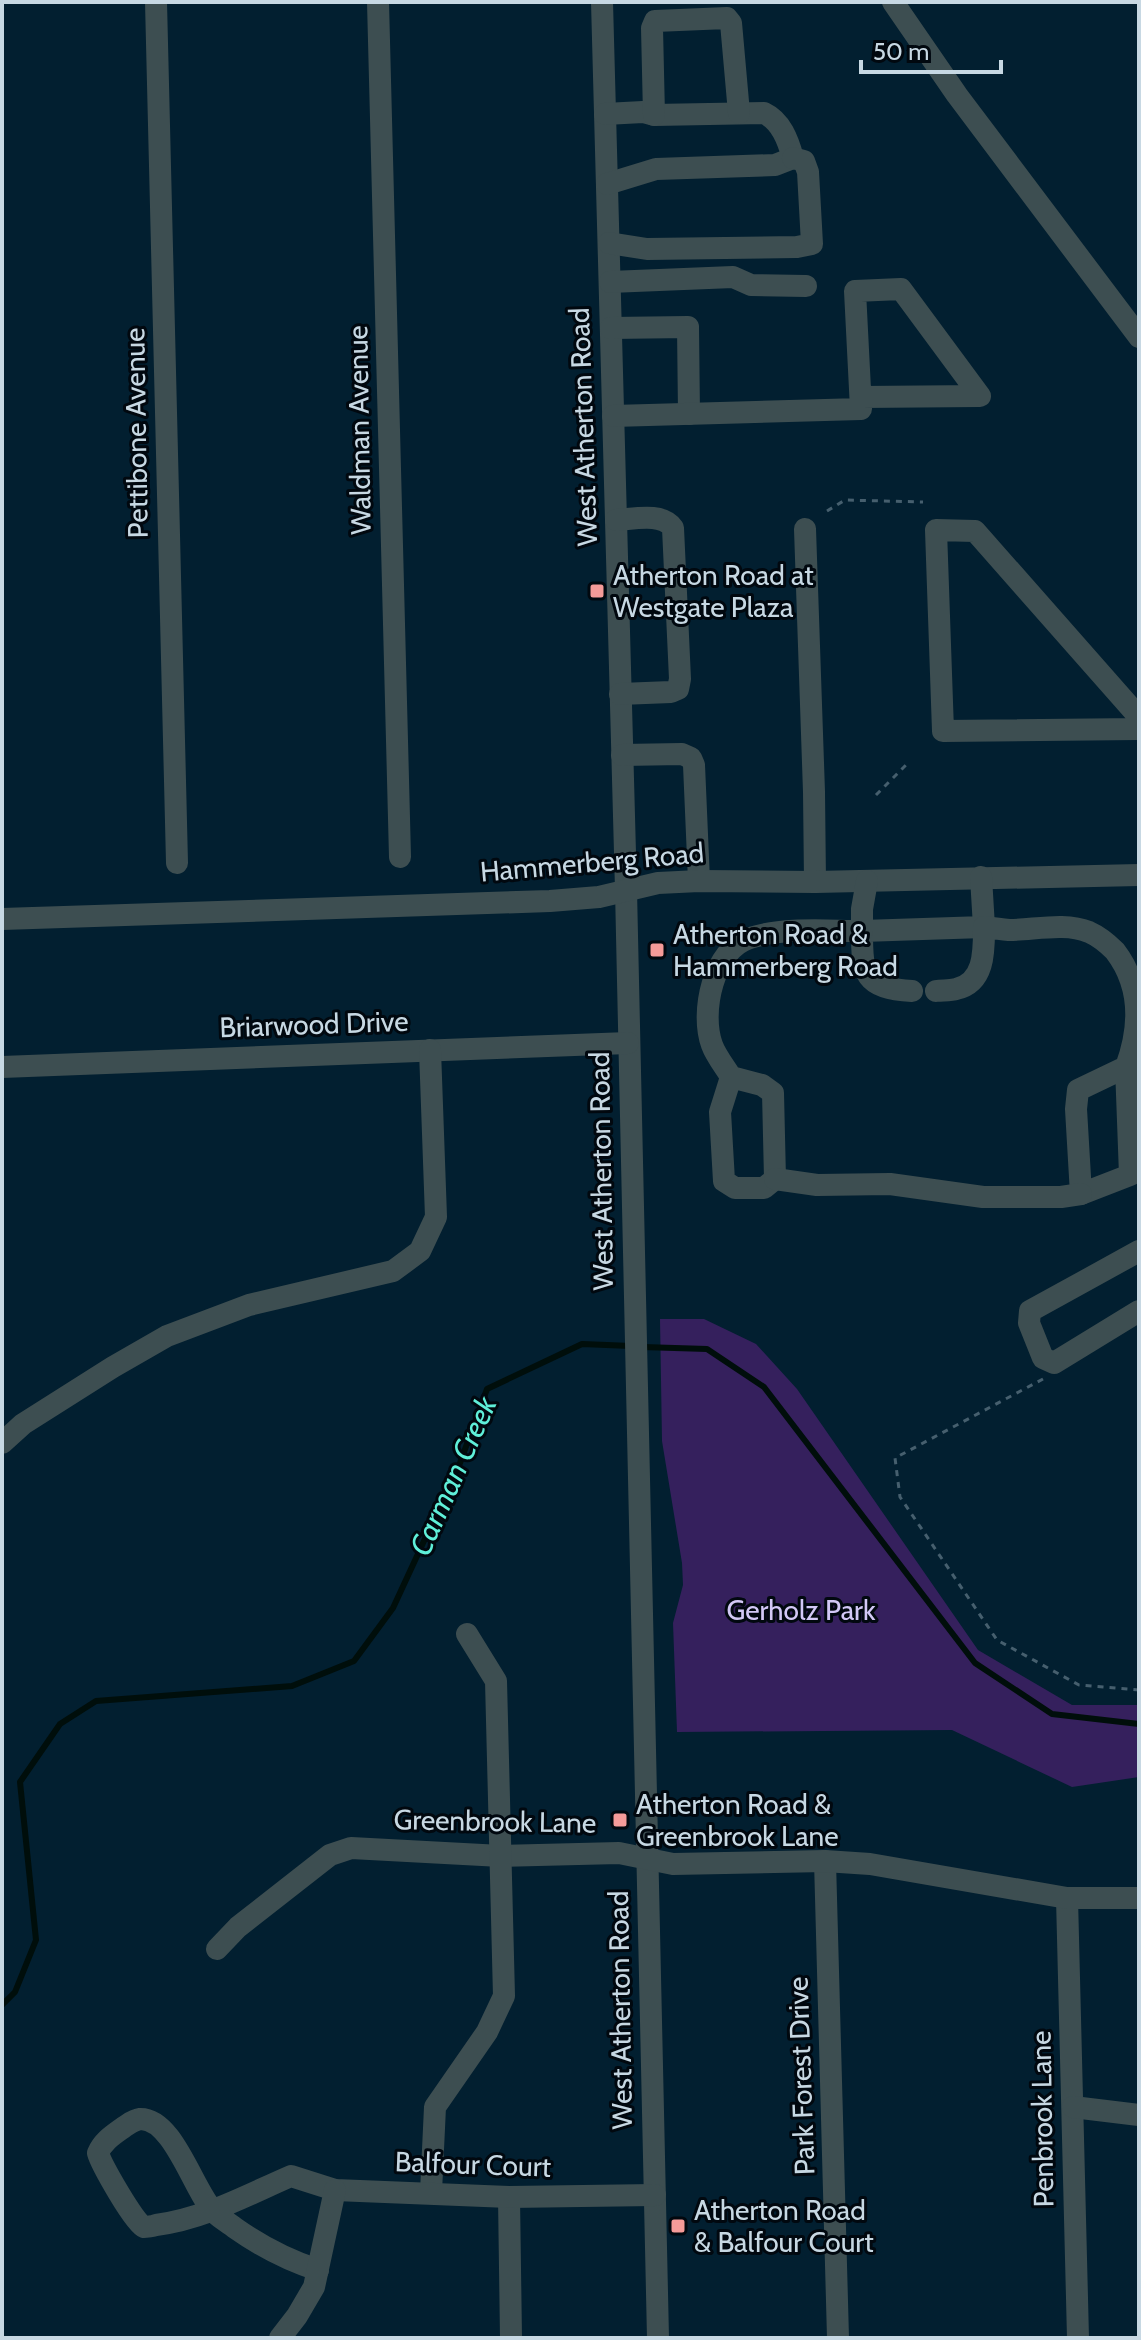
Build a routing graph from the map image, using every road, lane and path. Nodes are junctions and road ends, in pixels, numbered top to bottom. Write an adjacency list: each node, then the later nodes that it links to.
1 (156, 2): 29 (street, Pettibone Avenue)
2 (378, 2): 28 (street, Waldman Avenue)
3 (602, 2): 6 (street, West Atherton Road)
4 (893, 2): 14 (street)
5 (739, 113): 7 (street); 7 (street); 8 (street)
6 (605, 114): 7 (street); 9 (street, West Atherton Road)
7 (654, 115)
8 (793, 158): 9 (street); 10 (street)
9 (607, 184): 10 (street, West Atherton Road)
10 (609, 243): 11 (street, West Atherton Road)
11 (610, 282): 12 (street); 13 (street, West Atherton Road)
12 (806, 286)
13 (611, 328): 16 (street); 17 (street, West Atherton Road)
14 (1139, 337)
15 (861, 397): 15 (street); 16 (street)
16 (689, 414): 17 (street)
17 (613, 416): 20 (street, West Atherton Road)
18 (923, 502): 19 (path)
19 (827, 511)
20 (616, 520): 22 (street, West Atherton Road); 22 (street)
21 (805, 529): 34 (street)
22 (620, 694): 25 (street, West Atherton Road)
23 (1139, 717): 24 (street)
24 (1139, 729)
25 (622, 755): 32 (street); 35 (street, West Atherton Road)
26 (908, 763): 27 (path)
27 (876, 795)
28 (400, 857)
29 (177, 863)
30 (1139, 875): 31 (street, Hammerberg Road)
31 (981, 877): 33 (street, Hammerberg Road); 37 (street)
32 (699, 881): 34 (street, Hammerberg Road); 35 (street, Hammerberg Road)
33 (867, 881): 34 (street, Hammerberg Road); 38 (street)
34 (815, 882)
35 (626, 890): 36 (street, Hammerberg Road); 41 (street, West Atherton Road)
36 (2, 919)
37 (984, 927): 38 (street); 40 (street); 44 (street)
38 (862, 931): 39 (street); 45 (street)
39 (912, 991)
40 (936, 991)
41 (628, 1043): 42 (street, Briarwood Drive); 55 (street, West Atherton Road)
42 (430, 1050): 43 (street, Briarwood Drive); 51 (street)
43 (2, 1067)
44 (1126, 1067): 47 (street); 47 (street)
45 (731, 1077): 46 (street); 46 (street)
46 (775, 1179): 47 (street)
47 (1081, 1194)
48 (1139, 1251): 49 (street)
49 (1139, 1311)
50 (1043, 1379): 53 (path)
51 (2, 1443)
52 (467, 1634): 54 (street)
53 (1139, 1690)
54 (501, 1856): 55 (street, Greenbrook Lane); 59 (street, Greenbrook Lane); 63 (street)
55 (646, 1858): 56 (street, Greenbrook Lane); 64 (street, West Atherton Road)
56 (825, 1861): 57 (street, Greenbrook Lane); 71 (street, Park Forest Drive)
57 (1067, 1898): 58 (street, Greenbrook Lane); 60 (street, Penbrook Lane)
58 (1139, 1898)
59 (217, 1949)
60 (1073, 2107): 61 (street); 72 (street, Penbrook Lane)
61 (1139, 2115)
62 (335, 2190): 63 (street, Balfour Court); 66 (street, Balfour Court); 67 (street)
63 (431, 2192): 65 (street, Balfour Court)
64 (655, 2195): 65 (street, Balfour Court); 70 (street, West Atherton Road)
65 (509, 2197): 69 (street)
66 (214, 2212): 66 (street); 67 (street)
67 (318, 2270): 68 (street)
68 (280, 2338)
69 (511, 2338)
70 (658, 2338)
71 (838, 2338)
72 (1078, 2338)

